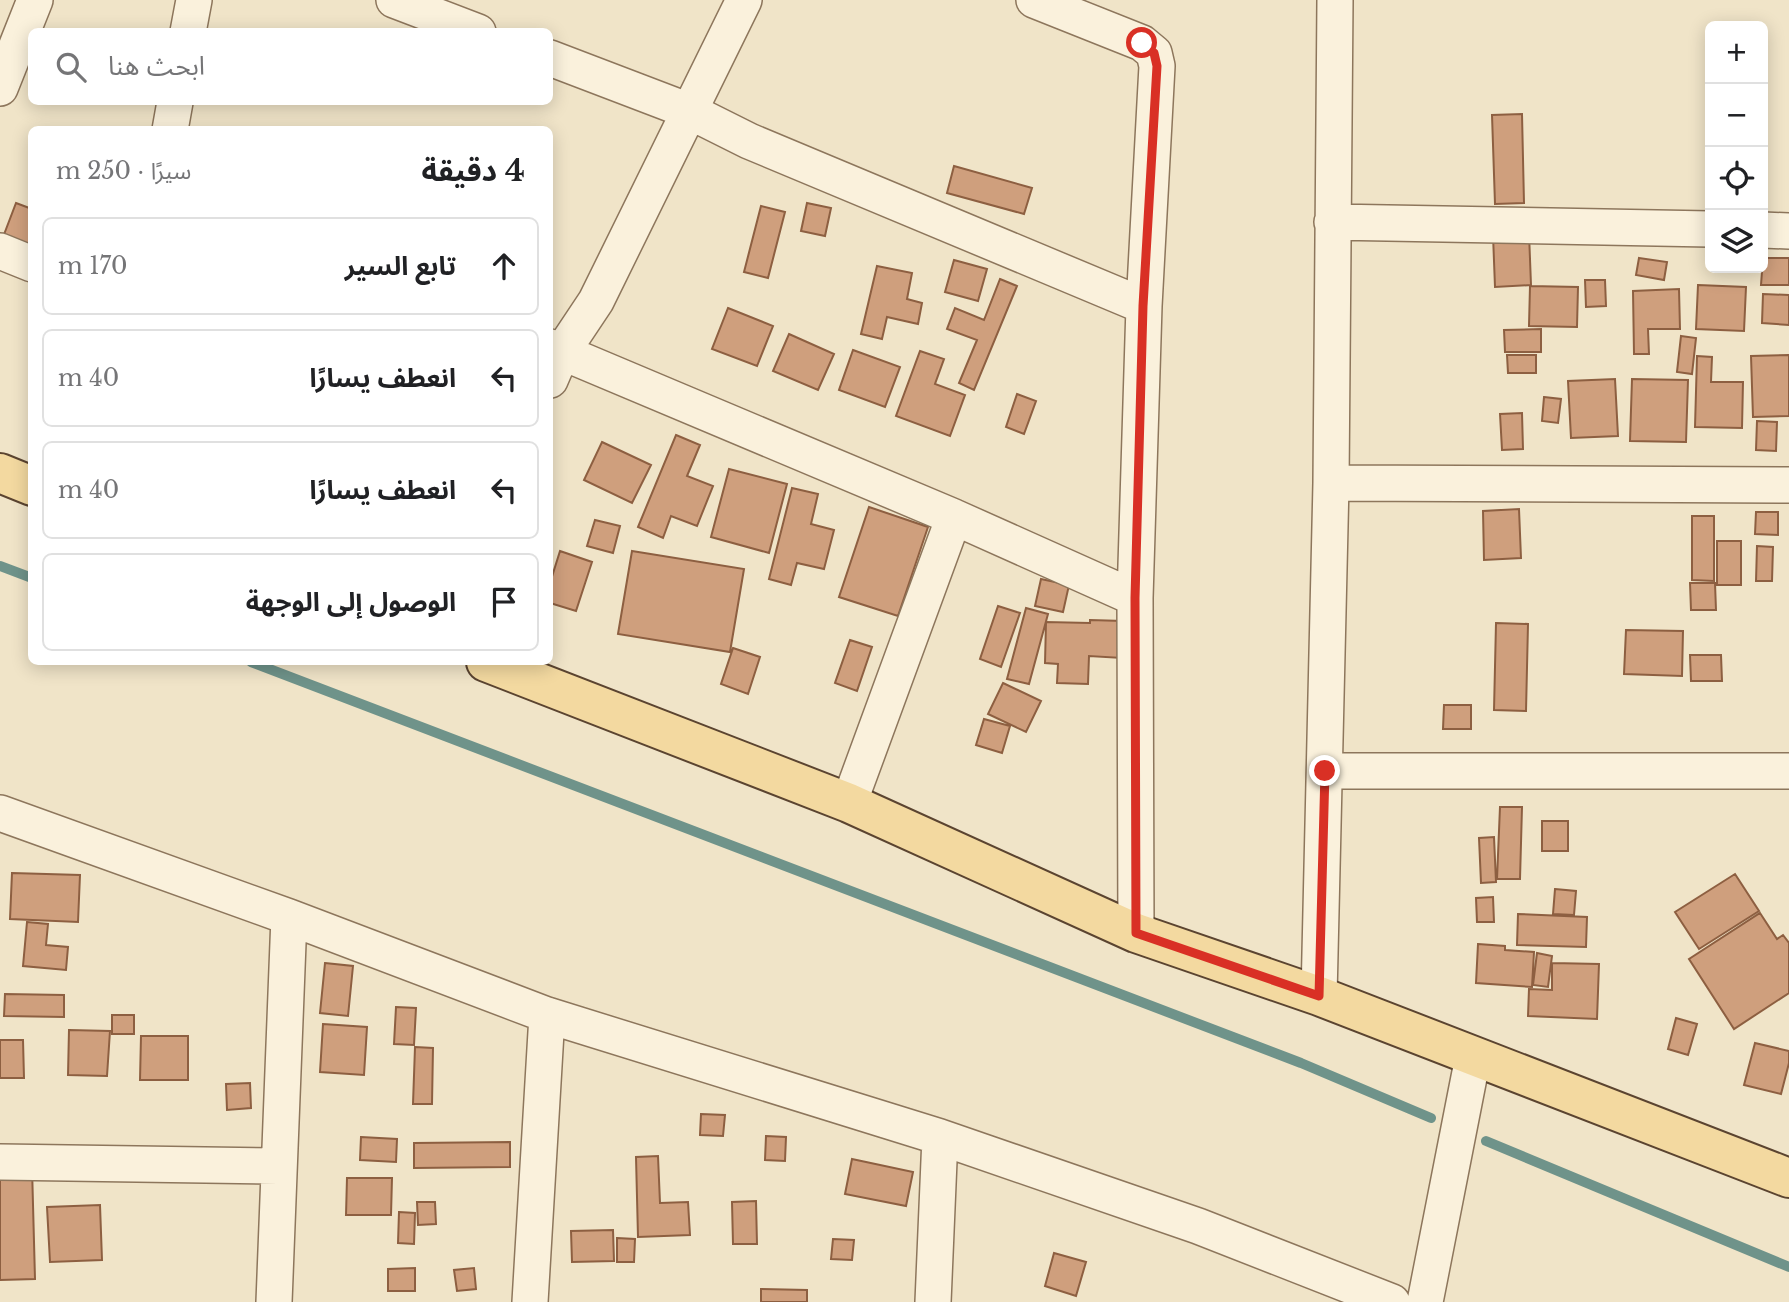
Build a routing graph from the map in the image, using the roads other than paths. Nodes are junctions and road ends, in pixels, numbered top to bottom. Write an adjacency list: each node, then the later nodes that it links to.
1 (35, 0): 10 (street)
2 (194, 0): 7 (street)
3 (394, 0): 8 (street)
4 (744, 0): 12 (street)
5 (1034, 0): 20 (street)
6 (1335, 0): 14 (street)
7 (189, 28)
8 (468, 28)
9 (553, 59): 12 (street)
10 (0, 88)
11 (174, 105): 13 (street)
12 (689, 111): 20 (street); 21 (street)
13 (171, 126)
14 (1332, 222): 15 (street); 23 (street)
15 (1705, 229)
16 (1768, 230): 17 (street)
17 (1789, 231)
18 (0, 251): 19 (street)
19 (28, 262)
20 (1143, 306): 27 (street)
21 (554, 360): 26 (street)
22 (0, 473): 24 (main road)
23 (1331, 482): 25 (street); 29 (street)
24 (28, 484)
25 (1789, 485)
26 (954, 517): 27 (street); 31 (street)
27 (1135, 598): 34 (street)
28 (494, 665): 31 (main road)
29 (1325, 771): 30 (street); 35 (street)
30 (1789, 771)
31 (849, 803): 34 (main road)
32 (0, 813): 33 (street)
33 (289, 917): 36 (street); 40 (street)
34 (1136, 933): 35 (main road)
35 (1319, 996): 37 (main road)
36 (547, 1015): 38 (street); 43 (street)
37 (1472, 1057): 41 (main road); 46 (street)
38 (940, 1137): 44 (street); 45 (street)
39 (0, 1162): 40 (street)
40 (279, 1166): 42 (street)
41 (1789, 1178)
42 (274, 1302)
43 (530, 1302)
44 (933, 1302)
45 (1392, 1302)
46 (1424, 1302)

